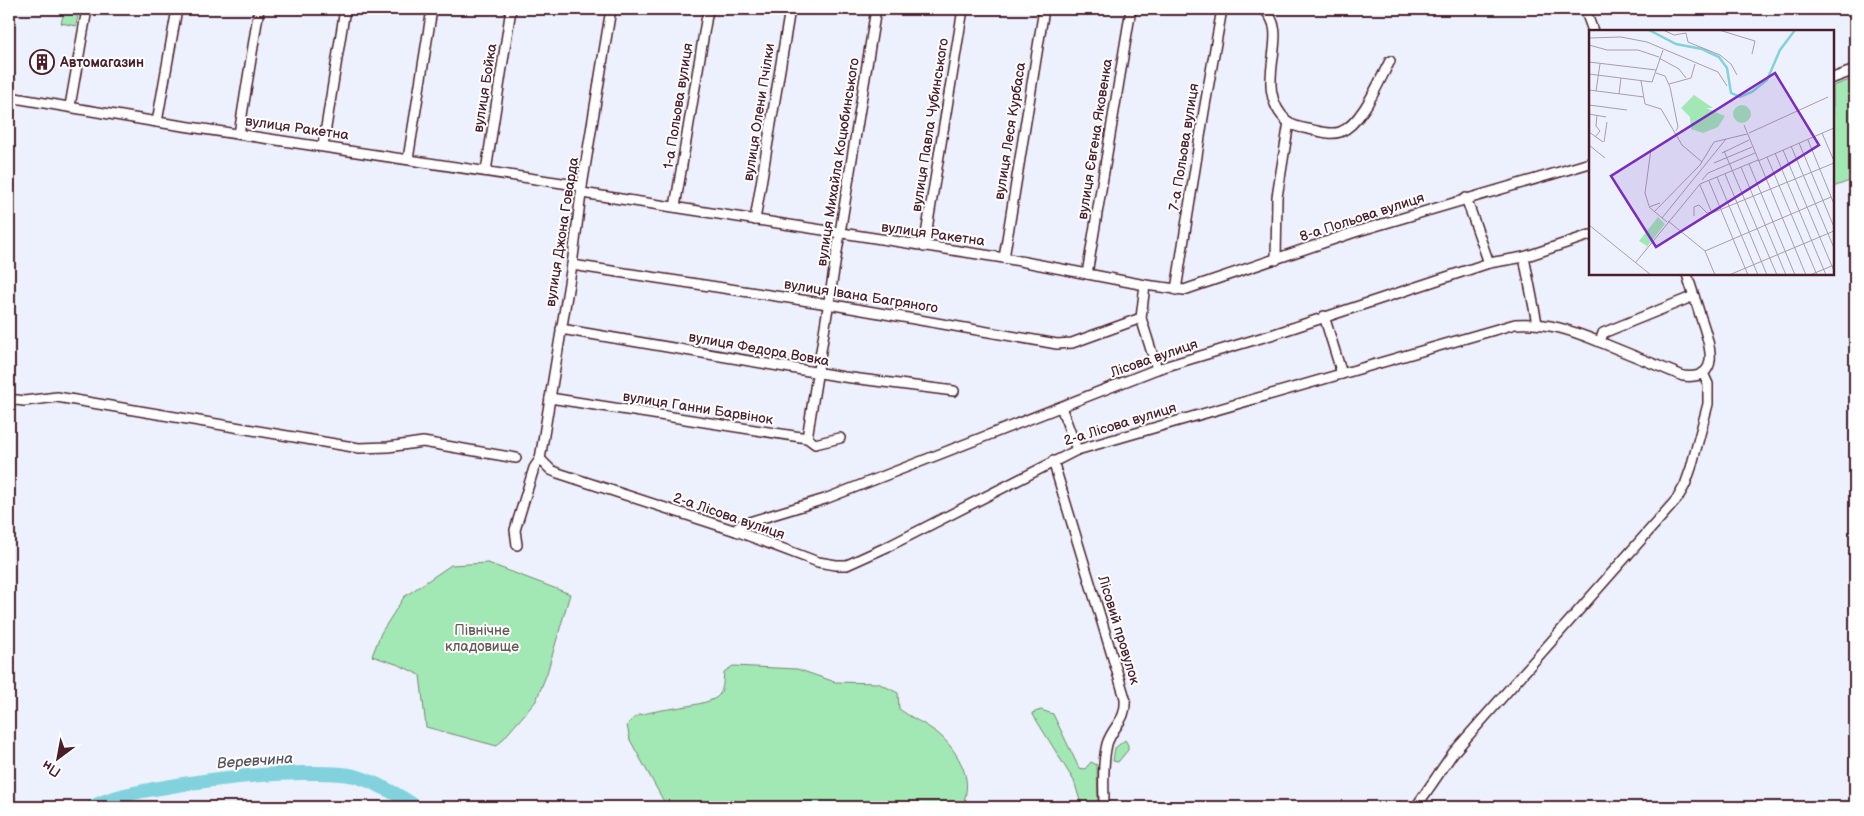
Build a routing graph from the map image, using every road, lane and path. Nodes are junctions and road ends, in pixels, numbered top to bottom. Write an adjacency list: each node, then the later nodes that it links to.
1 (87, 9): 22 (street)
2 (177, 9): 23 (street)
3 (259, 9): 25 (street)
4 (344, 9): 26 (street)
5 (432, 9): 27 (street)
6 (511, 9): 29 (street, вулиця Бойка)
7 (611, 9): 30 (street, вулиця Джона Говарда)
8 (708, 9): 32 (street, 1-а Польова вулиця)
9 (790, 9): 33 (street, вулиця Олени Пчілки)
10 (876, 9): 34 (street, вулиця Михайла Коцюбинського)
11 (963, 9): 36 (street, вулиця Павла Чубинського)
12 (1044, 9): 38 (street, вулиця Леся Курбаса)
13 (1131, 9): 42 (street, вулиця Євгена Яковенка)
14 (1222, 9): 45 (street, 7-а Польова вулиця)
15 (1263, 9): 24 (street)
16 (1585, 9): 17 (street)
17 (1593, 30)
18 (1390, 61): 24 (street)
19 (1855, 70): 20 (street)
20 (1834, 78)
21 (9, 97): 22 (street, вулиця Ракетна)
22 (70, 106): 23 (street, вулиця Ракетна)
23 (157, 122): 25 (street, вулиця Ракетна)
24 (1289, 122): 39 (street)
25 (239, 134): 26 (street, вулиця Ракетна)
26 (323, 146): 27 (street, вулиця Ракетна)
27 (408, 159): 29 (street, вулиця Ракетна)
28 (1589, 162): 31 (street, 8-а Польова вулиця)
29 (486, 171): 30 (street, вулиця Ракетна)
30 (582, 189): 32 (street, вулиця Ракетна); 41 (street, вулиця Джона Говарда)
31 (1466, 198): 39 (street, 8-а Польова вулиця); 40 (street)
32 (676, 207): 33 (street, вулиця Ракетна)
33 (754, 220): 34 (street, вулиця Ракетна)
34 (840, 233): 36 (street, вулиця Ракетна); 47 (street, вулиця Михайла Коцюбинського)
35 (1589, 235): 37 (street, Лісова вулиця)
36 (924, 247): 38 (street, вулиця Ракетна)
37 (1524, 257): 40 (street, Лісова вулиця); 50 (street)
38 (1004, 258): 42 (street, вулиця Ракетна)
39 (1276, 260): 45 (street, вулиця Ракетна)
40 (1489, 263): 48 (street, Лісова вулиця)
41 (572, 265): 47 (street, вулиця Івана Багряного); 51 (street, вулиця Джона Говарда)
42 (1087, 274): 44 (street, вулиця Ракетна)
43 (1687, 275): 46 (street)
44 (1145, 285): 45 (street, вулиця Ракетна); 49 (street)
45 (1176, 290)
46 (1694, 296): 52 (street); 55 (street)
47 (828, 304): 49 (street, вулиця Івана Багряного); 54 (street, вулиця Михайла Коцюбинського)
48 (1324, 316): 53 (street, Лісова вулиця); 56 (street)
49 (1141, 318): 53 (street)
50 (1537, 323): 52 (street, 2-а Лісова вулиця); 56 (street, 2-а Лісова вулиця)
51 (561, 330): 54 (street, вулиця Федора Вовка); 58 (street, вулиця Джона Говарда)
52 (1600, 342): 55 (street, 2-а Лісова вулиця)
53 (1156, 369): 60 (street, Лісова вулиця)
54 (818, 372): 57 (street, вулиця Федора Вовка); 61 (street, вулиця Михайла Коцюбинського)
55 (1703, 373): 70 (street)
56 (1342, 374): 63 (street, 2-а Лісова вулиця)
57 (954, 391)
58 (550, 398): 61 (street, вулиця Ганни Барвінок); 65 (street, вулиця Джона Говарда)
59 (9, 399): 64 (street)
60 (1061, 407): 63 (street); 67 (street, Лісова вулиця)
61 (807, 438): 62 (street, вулиця Ганни Барвінок)
62 (840, 438)
63 (1077, 450): 66 (street, 2-а Лісова вулиця)
64 (516, 458)
65 (540, 459): 67 (street, 2-а Лісова вулиця); 68 (street, вулиця Джона Говарда)
66 (1053, 461): 67 (street, 2-а Лісова вулиця); 69 (street, Лісовий провулок)
67 (736, 531)
68 (517, 545)
69 (1104, 807)
70 (1416, 807)

